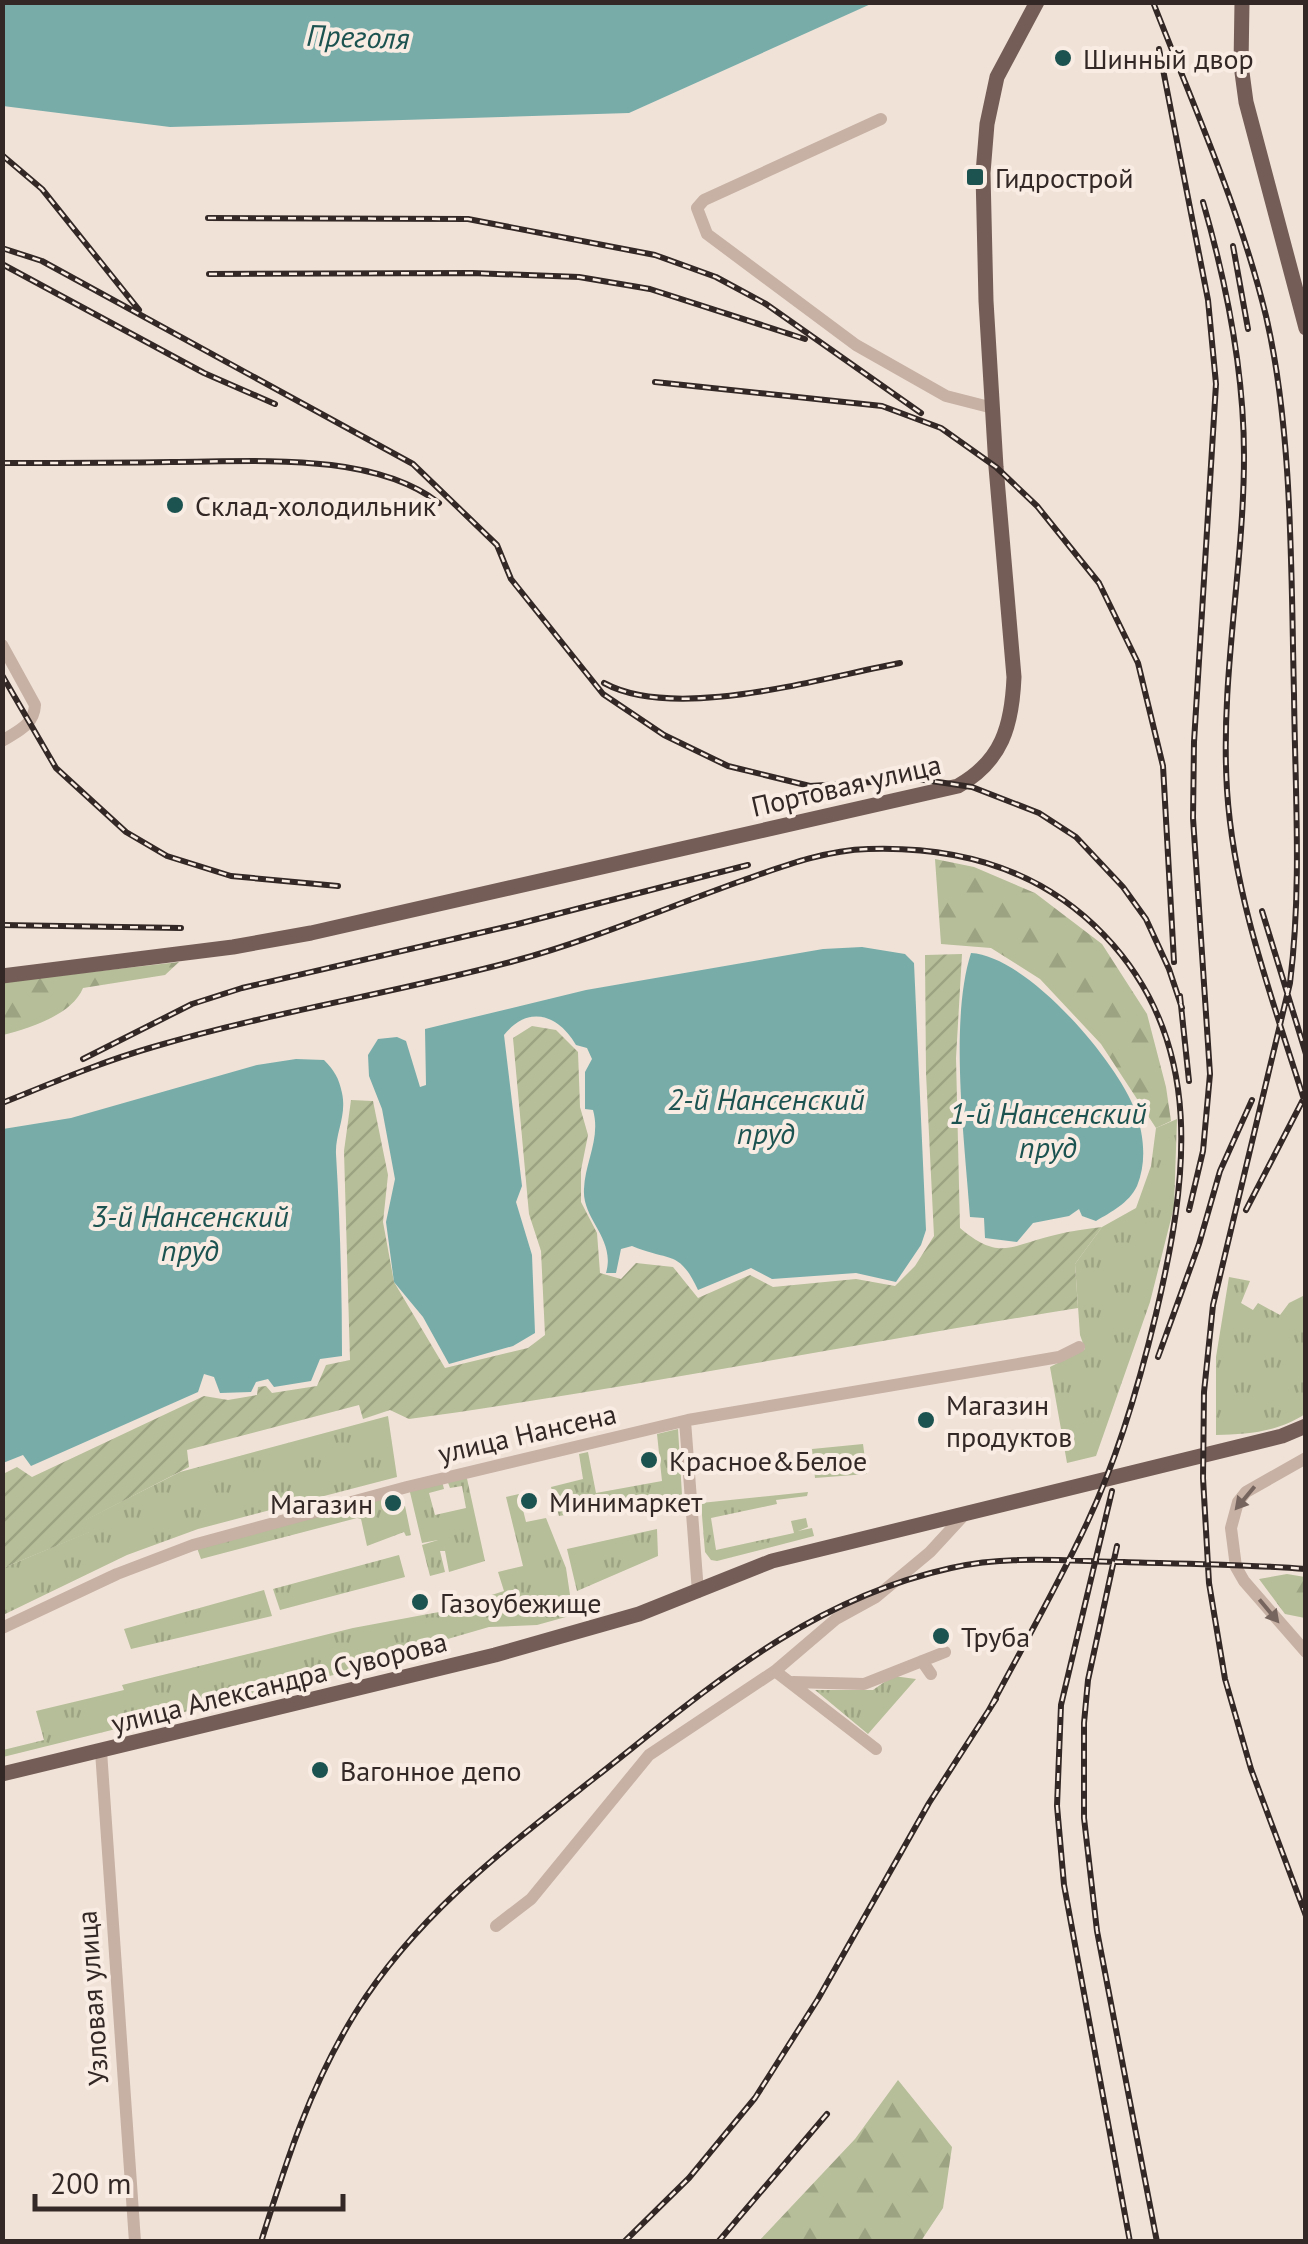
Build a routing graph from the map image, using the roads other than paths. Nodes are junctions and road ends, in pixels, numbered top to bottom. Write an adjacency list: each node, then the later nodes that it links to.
1 (1037, 2): 5 (main road, Портовая улица)
2 (1242, 2): 4 (main road)
3 (881, 119): 5 (street)
4 (1306, 328)
5 (993, 408): 8 (main road, Портовая улица)
6 (2, 646): 7 (street)
7 (2, 740)
8 (2, 976)
9 (1079, 1347): 10 (street, улица Нансена)
10 (685, 1421): 14 (street); 15 (street, улица Нансена)
11 (1306, 1426): 13 (main road, улица Александра Суворова)
12 (1306, 1458): 17 (street, one-way to 17)
13 (967, 1512): 14 (main road, улица Александра Суворова); 19 (street)
14 (698, 1592): 25 (main road, улица Александра Суворова)
15 (2, 1628)
16 (946, 1652): 18 (street)
17 (1306, 1652)
18 (922, 1662): 21 (street); 23 (street)
19 (776, 1671): 22 (street); 27 (street)
20 (834, 1672): 23 (street)
21 (931, 1674)
22 (793, 1682): 23 (street); 24 (street)
23 (820, 1682)
24 (876, 1749)
25 (101, 1752): 26 (main road, улица Александра Суворова); 28 (street, Узловая улица)
26 (2, 1774)
27 (496, 1926)
28 (135, 2242)

